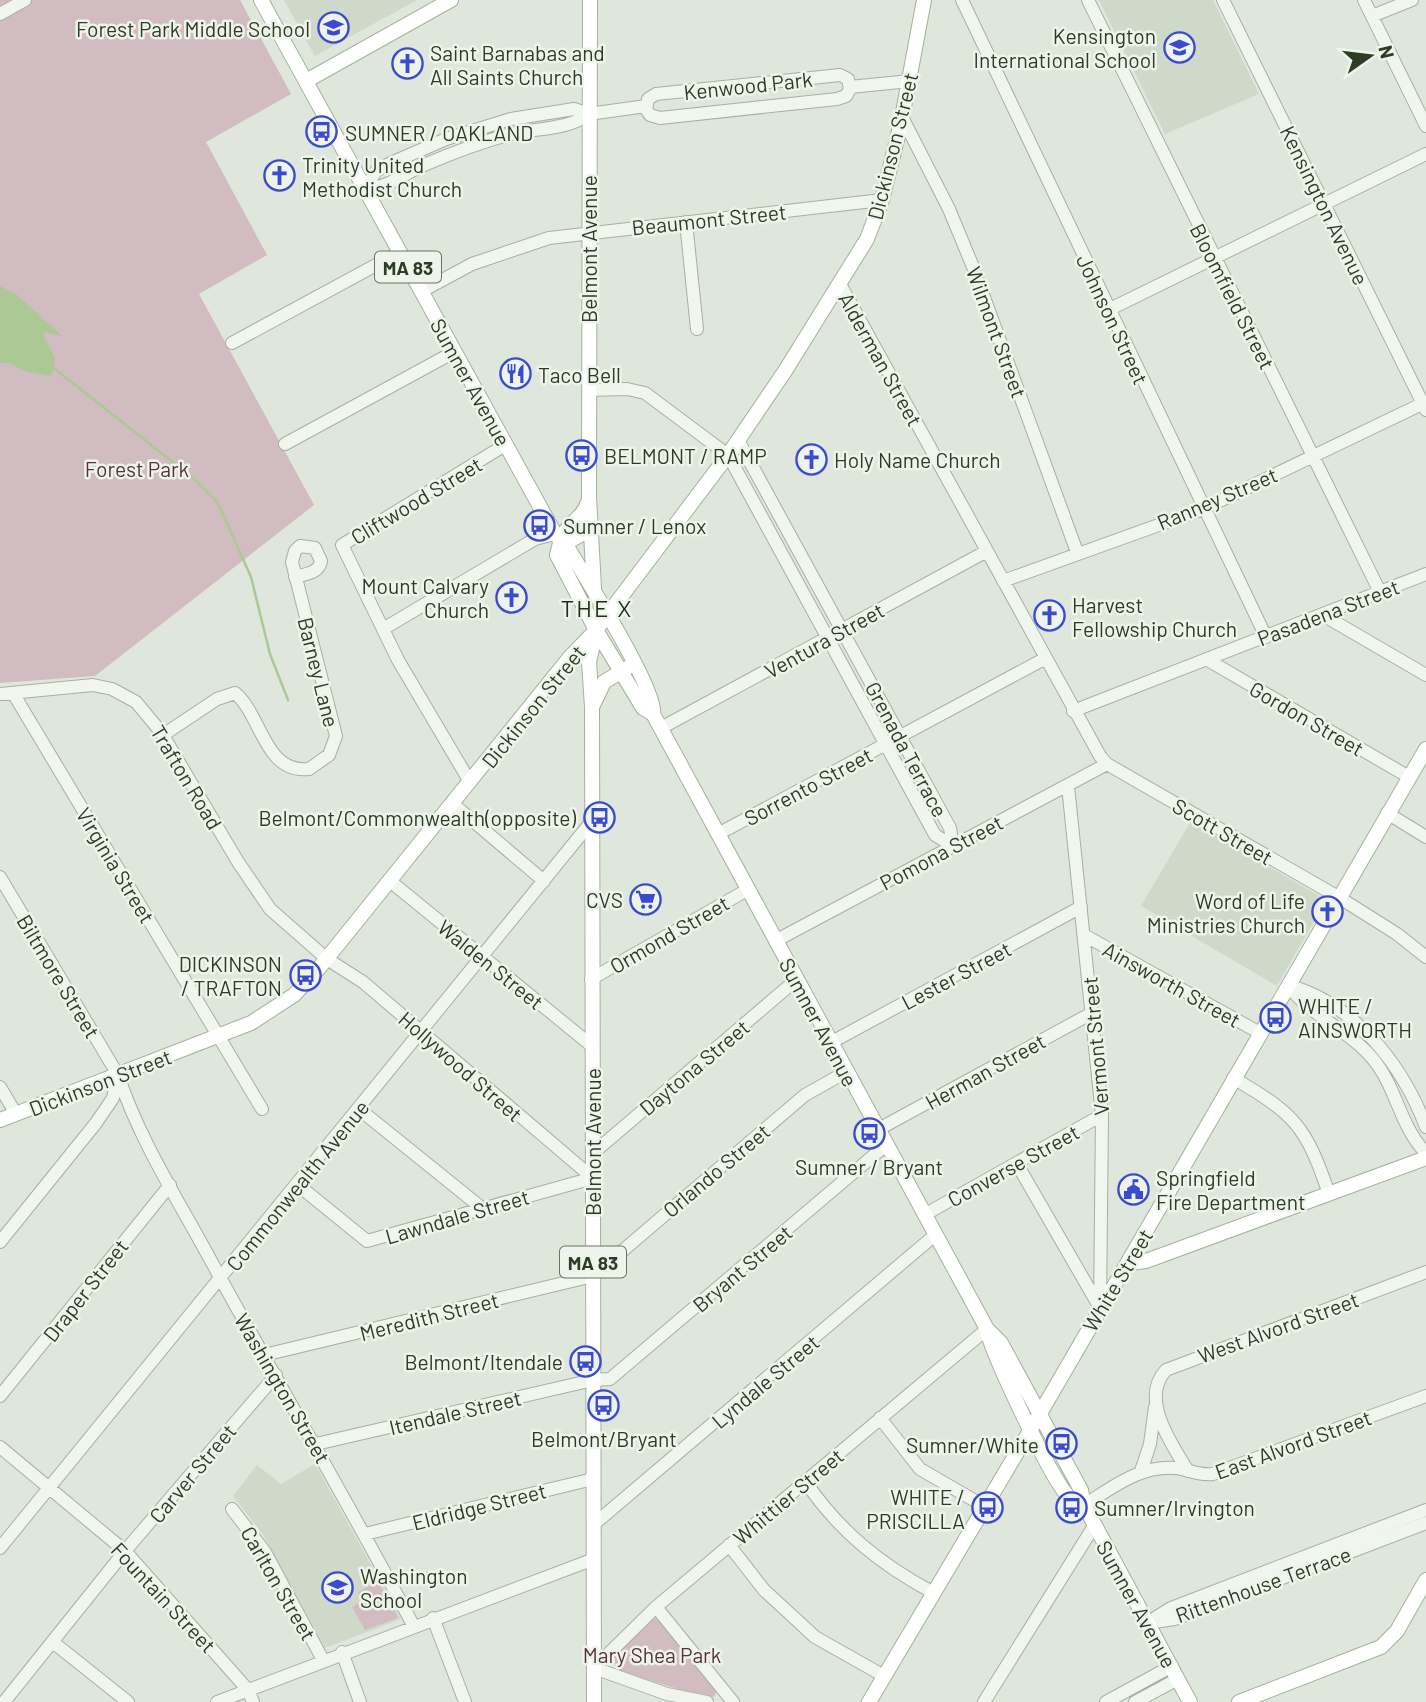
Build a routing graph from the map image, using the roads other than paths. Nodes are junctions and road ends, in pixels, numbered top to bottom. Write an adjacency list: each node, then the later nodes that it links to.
1 (24, 0): 11 (street)
2 (261, 0): 13 (main road, Sumner Avenue / MA 83)
3 (451, 0): 13 (main road)
4 (590, 0): 18 (main road, Belmont Avenue)
5 (924, 0): 14 (main road, Dickinson Street)
6 (962, 0): 33 (street, Johnson Street)
7 (1088, 0): 30 (street, Bloomfield Street)
8 (1223, 0): 26 (street, Kensington Avenue)
9 (1364, 0): 12 (street)
10 (1412, 0): 12 (street)
11 (0, 15)
12 (1372, 16): 16 (street)
13 (306, 80): 24 (main road, Sumner Avenue / MA 83)
14 (910, 81): 15 (street, Kenwood Park); 19 (main road, Dickinson Street)
15 (850, 87): 17 (street, Kenwood Park); 17 (street, Kenwood Park)
16 (1421, 102): 20 (street)
17 (646, 106): 18 (street, Kenwood Park)
18 (589, 114): 21 (street); 22 (street); 28 (main road, Belmont Avenue)
19 (902, 117): 25 (main road, Dickinson Street); 49 (street, Wilmont Street)
20 (1426, 126)
21 (474, 130): 22 (street); 24 (street)
22 (478, 144): 24 (street)
23 (1426, 154): 26 (street)
24 (365, 189): 29 (main road, Sumner Avenue / MA 83)
25 (882, 200): 27 (street, Beaumont Street); 31 (main road, Dickinson Street)
26 (1324, 204): 30 (street); 38 (street, Kensington Avenue)
27 (686, 222): 28 (street, Beaumont Street); 34 (street)
28 (588, 232): 32 (street, Beaumont Street); 37 (main road, Belmont Avenue)
29 (400, 252): 32 (main road, Sumner Avenue / MA 83); 35 (street)
30 (1214, 258): 33 (street); 43 (street, Bloomfield Street)
31 (840, 284): 39 (main road, Dickinson Street); 48 (street, Alderman Street)
32 (422, 291): 36 (main road, Sumner Avenue / MA 83)
33 (1108, 310): 45 (street, Johnson Street)
34 (697, 328)
35 (232, 342)
36 (454, 352): 40 (street); 41 (main road, Sumner Avenue / MA 83)
37 (589, 390): 42 (street); 44 (main road, Belmont Avenue)
38 (1425, 405): 43 (street, Ranney Street)
39 (738, 440): 42 (main road, Dickinson Street); 59 (street, Grenada Terrace)
40 (285, 443)
41 (505, 445): 47 (main road, Sumner Avenue / MA 83); 57 (street, Cliftwood Street)
42 (728, 455): 55 (main road, Dickinson Street); 61 (street, Grenada Terrace)
43 (1313, 456): 45 (street, Ranney Street); 53 (street, Bloomfield Street)
44 (589, 497): 46 (main road, Belmont Avenue); 47 (main road)
45 (1203, 509): 49 (street, Ranney Street); 60 (street, Johnson Street)
46 (591, 529): 47 (main road); 54 (main road, Belmont Avenue)
47 (559, 538): 54 (main road, Sumner Avenue / MA 83); 57 (street); 58 (main road, Sumner Avenue / MA 83)
48 (987, 551): 52 (street, Alderman Street); 59 (street, Ventura Street)
49 (1077, 552): 52 (street, Ranney Street)
50 (1426, 574): 53 (street, Pasadena Street)
51 (295, 577): 72 (street, Barney Lane)
52 (1003, 581): 62 (street, Alderman Street)
53 (1380, 592): 56 (street, Pasadena Street)
54 (594, 593): 55 (main road, Sumner Avenue / MA 83)
55 (607, 615): 58 (main road, Dickinson Street); 64 (main road, Sumner Avenue / MA 83)
56 (1323, 615): 60 (street, Pasadena Street); 66 (street)
57 (383, 629): 78 (street, Cliftwood Street)
58 (596, 630): 65 (main road, Sumner Avenue); 68 (main road, Belmont Avenue / MA 83); 78 (main road, Dickinson Street)
59 (842, 630): 61 (street, Ventura Street); 73 (street, Grenada Terrace)
60 (1266, 637): 63 (street, Pasadena Street)
61 (827, 638): 71 (street, Ventura Street); 74 (street, Grenada Terrace)
62 (1046, 658): 69 (street, Alderman Street); 73 (street, Sorrento Street)
63 (1206, 659): 69 (street, Pasadena Street); 77 (street, Gordon Street)
64 (635, 663): 65 (main road); 70 (main road, Sumner Avenue)
65 (620, 672): 68 (main road); 70 (main road, Sumner Avenue)
66 (1426, 674)
67 (7, 694): 72 (street, Trafton Road); 104 (street, Virginia Street)
68 (592, 707): 82 (main road, Belmont Avenue / MA 83)
69 (1073, 710): 76 (street, Alderman Street)
70 (653, 714): 71 (main road, Sumner Avenue)
71 (661, 728): 83 (main road, Sumner Avenue)
72 (163, 735): 96 (street, Trafton Road)
73 (902, 736): 74 (street, Sorrento Street); 85 (street, Grenada Terrace)
74 (886, 744): 83 (street, Sorrento Street); 85 (street, Grenada Terrace)
75 (1426, 749): 77 (main road, White Street)
76 (1107, 764): 79 (street, Pomona Street); 90 (street, Scott Street)
77 (1409, 777): 81 (main road, White Street)
78 (470, 782): 80 (main road, Dickinson Street)
79 (1068, 786): 85 (street, Pomona Street); 91 (street, Vermont Street)
80 (453, 804): 87 (main road, Dickinson Street); 88 (street)
81 (1387, 813): 84 (street); 90 (main road, White Street)
82 (592, 821): 88 (street, Commonwealth Avenue); 97 (main road, Belmont Avenue / MA 83)
83 (718, 834): 89 (main road, Sumner Avenue)
84 (1426, 837)
85 (953, 846): 93 (street, Pomona Street)
86 (0, 877): 109 (street, Biltmore Street)
87 (390, 881): 94 (street, Walden Street); 96 (main road, Dickinson Street)
88 (544, 881): 94 (street, Commonwealth Avenue)
89 (747, 890): 93 (main road, Sumner Avenue); 97 (street, Ormond Street)
90 (1340, 898): 95 (street, Scott Street); 99 (main road, White Street)
91 (1081, 907): 92 (street, Vermont Street); 105 (street, Lester Street)
92 (1084, 935): 100 (street, Vermont Street); 103 (street, Ainsworth Street)
93 (775, 941): 98 (main road, Sumner Avenue)
94 (483, 957): 102 (street, Commonwealth Avenue); 106 (street, Walden Street)
95 (1426, 957)
96 (327, 959): 102 (street, Hollywood Street); 104 (main road, Dickinson Street)
97 (591, 979): 106 (main road, Belmont Avenue / MA 83)
98 (796, 980): 105 (main road, Sumner Avenue); 121 (street, Daytona Street)
99 (1288, 985): 101 (street); 103 (main road, White Street)
100 (1092, 1013): 116 (street, Vermont Street); 119 (street, Herman Street)
101 (1352, 1029): 108 (street); 111 (street)
102 (421, 1032): 114 (street, Commonwealth Avenue); 124 (street, Hollywood Street)
103 (1260, 1032): 110 (main road, White Street)
104 (220, 1036): 109 (main road, Dickinson Street); 113 (street, Virginia Street)
105 (830, 1043): 107 (main road, Sumner Avenue)
106 (592, 1046): 121 (main road, Belmont Avenue / MA 83)
107 (846, 1072): 119 (main road, Sumner Avenue); 134 (street, Orlando Street)
108 (1402, 1074): 111 (street); 118 (street)
109 (118, 1075): 115 (main road, Dickinson Street); 125 (street, Washington Street); 131 (street)
110 (1233, 1077): 127 (street); 132 (main road, White Street)
111 (1389, 1083): 122 (street)
112 (0, 1087): 115 (street)
113 (262, 1109)
114 (359, 1109): 126 (street, Commonwealth Avenue); 128 (street)
115 (16, 1114): 117 (main road, Dickinson Street)
116 (1102, 1115): 123 (street, Converse Street); 136 (street, Vermont Street)
117 (0, 1120)
118 (1426, 1127)
119 (877, 1129): 120 (main road, Sumner Avenue)
120 (886, 1144): 129 (main road, Sumner Avenue); 140 (street, Bryant Street)
121 (593, 1154): 124 (main road, Belmont Avenue / MA 83)
122 (1426, 1155): 127 (main road)
123 (1017, 1164): 129 (street, Converse Street); 136 (street)
124 (593, 1178): 128 (street, Lawndale Street); 134 (main road, Belmont Avenue / MA 83)
125 (170, 1185): 135 (street, Washington Street); 141 (street, Draper Street)
126 (298, 1185): 128 (street, Lawndale Street); 135 (street, Commonwealth Avenue)
127 (1329, 1194): 132 (main road)
128 (483, 1209)
129 (924, 1215): 130 (main road, Sumner Avenue)
130 (935, 1235): 137 (main road, Sumner Avenue); 159 (street, Lyndale Street)
131 (0, 1242)
132 (1128, 1263): 136 (main road, White Street)
133 (1426, 1272): 143 (street, West Alvord Street)
134 (593, 1276): 138 (street, Meredith Street); 140 (main road, Belmont Avenue / MA 83)
135 (221, 1278): 138 (street, Washington Street); 153 (street, Commonwealth Avenue)
136 (1100, 1308): 144 (main road, White Street)
137 (987, 1329): 144 (main road, Sumner Avenue); 145 (street, Whittier Street); 146 (main road, Sumner Avenue)
138 (264, 1355): 139 (street, Washington Street)
139 (275, 1375): 147 (street, Washington Street); 164 (street, Carver Street)
140 (593, 1380): 147 (street, Itendale Street); 151 (main road, Belmont Avenue / MA 83)
141 (0, 1396)
142 (1426, 1396): 150 (street, East Alvord Street)
143 (1156, 1404): 149 (street, West Alvord Street); 150 (street)
144 (1039, 1414): 146 (main road, White Street); 154 (main road, Sumner Avenue)
145 (880, 1418): 152 (street, Whittier Street); 155 (street)
146 (1031, 1429): 154 (main road, Sumner Avenue); 155 (main road, White Street)
147 (317, 1444): 161 (street, Washington Street)
148 (0, 1447): 153 (street, Fountain Street)
149 (1141, 1471): 150 (street, East Alvord Street); 154 (street, East Alvord Street)
150 (1188, 1471)
151 (593, 1479): 159 (main road, Belmont Avenue / MA 83); 161 (street, Eldridge Street)
152 (805, 1481): 162 (street, Whittier Street); 167 (street)
153 (49, 1487): 163 (street, Commonwealth Avenue); 164 (street, Fountain Street)
154 (1084, 1505): 160 (main road, Sumner Avenue)
155 (984, 1506): 167 (main road, White Street)
156 (232, 1509): 174 (street, Carlton Street)
157 (1426, 1510): 170 (street, Rittenhouse Terrace)
158 (1426, 1523): 170 (street, Rittenhouse Terrace)
159 (593, 1525): 165 (main road, Belmont Avenue / MA 83)
160 (1094, 1526): 170 (main road, Sumner Avenue); 188 (street)
161 (365, 1534): 171 (street, Washington Street)
162 (729, 1545): 168 (street, Whittier Street); 177 (street)
163 (0, 1548)
164 (125, 1551): 172 (street, Carver Street); 178 (street, Fountain Street)
165 (594, 1559): 169 (street); 175 (main road, Belmont Avenue / MA 83)
166 (1426, 1580): 192 (main road)
167 (932, 1592): 177 (main road, White Street)
168 (656, 1608): 175 (street, Whittier Street); 186 (street)
169 (433, 1618): 171 (street); 183 (street)
170 (1147, 1623): 176 (main road, Sumner Avenue)
171 (413, 1625): 173 (street)
172 (54, 1643): 179 (street, Carver Street); 180 (street)
173 (342, 1652): 174 (street); 182 (street)
174 (323, 1660): 178 (street)
175 (594, 1668): 184 (main road, Belmont Avenue / MA 83); 185 (street)
176 (1175, 1673): 189 (street); 190 (street); 191 (main road, Sumner Avenue)
177 (884, 1676): 187 (main road, White Street)
178 (251, 1696): 181 (street)
179 (4, 1702)
180 (128, 1702)
181 (217, 1702)
182 (360, 1702)
183 (465, 1702)
184 (594, 1702)
185 (707, 1702)
186 (733, 1702)
187 (869, 1702)
188 (984, 1702)
189 (1106, 1702)
190 (1135, 1702)
191 (1190, 1702)
192 (1240, 1702)

